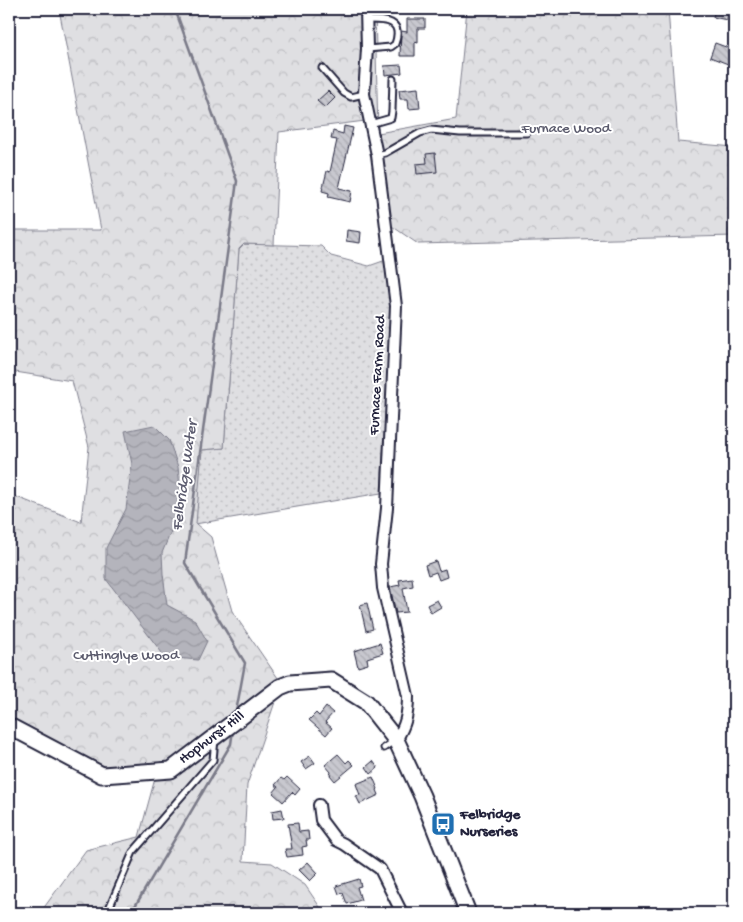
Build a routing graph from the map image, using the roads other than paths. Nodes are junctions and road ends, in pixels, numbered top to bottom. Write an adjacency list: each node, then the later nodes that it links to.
1 (366, 9): 2 (street, Furnace Farm Road)
2 (366, 20): 3 (street, Furnace Farm Road); 3 (lane)
3 (367, 48): 6 (street, Furnace Farm Road)
4 (322, 68): 6 (lane)
5 (393, 79): 7 (lane)
6 (364, 94): 7 (street, Furnace Farm Road)
7 (370, 124): 9 (street, Furnace Farm Road)
8 (527, 133): 9 (lane)
9 (377, 155): 12 (street, Furnace Farm Road)
10 (9, 726): 11 (street, Hophurst Hill)
11 (221, 731): 12 (street, Hophurst Hill); 14 (lane)
12 (390, 744): 16 (street, Hophurst Hill)
13 (319, 805): 15 (street)
14 (107, 913)
15 (402, 913)
16 (468, 913)

